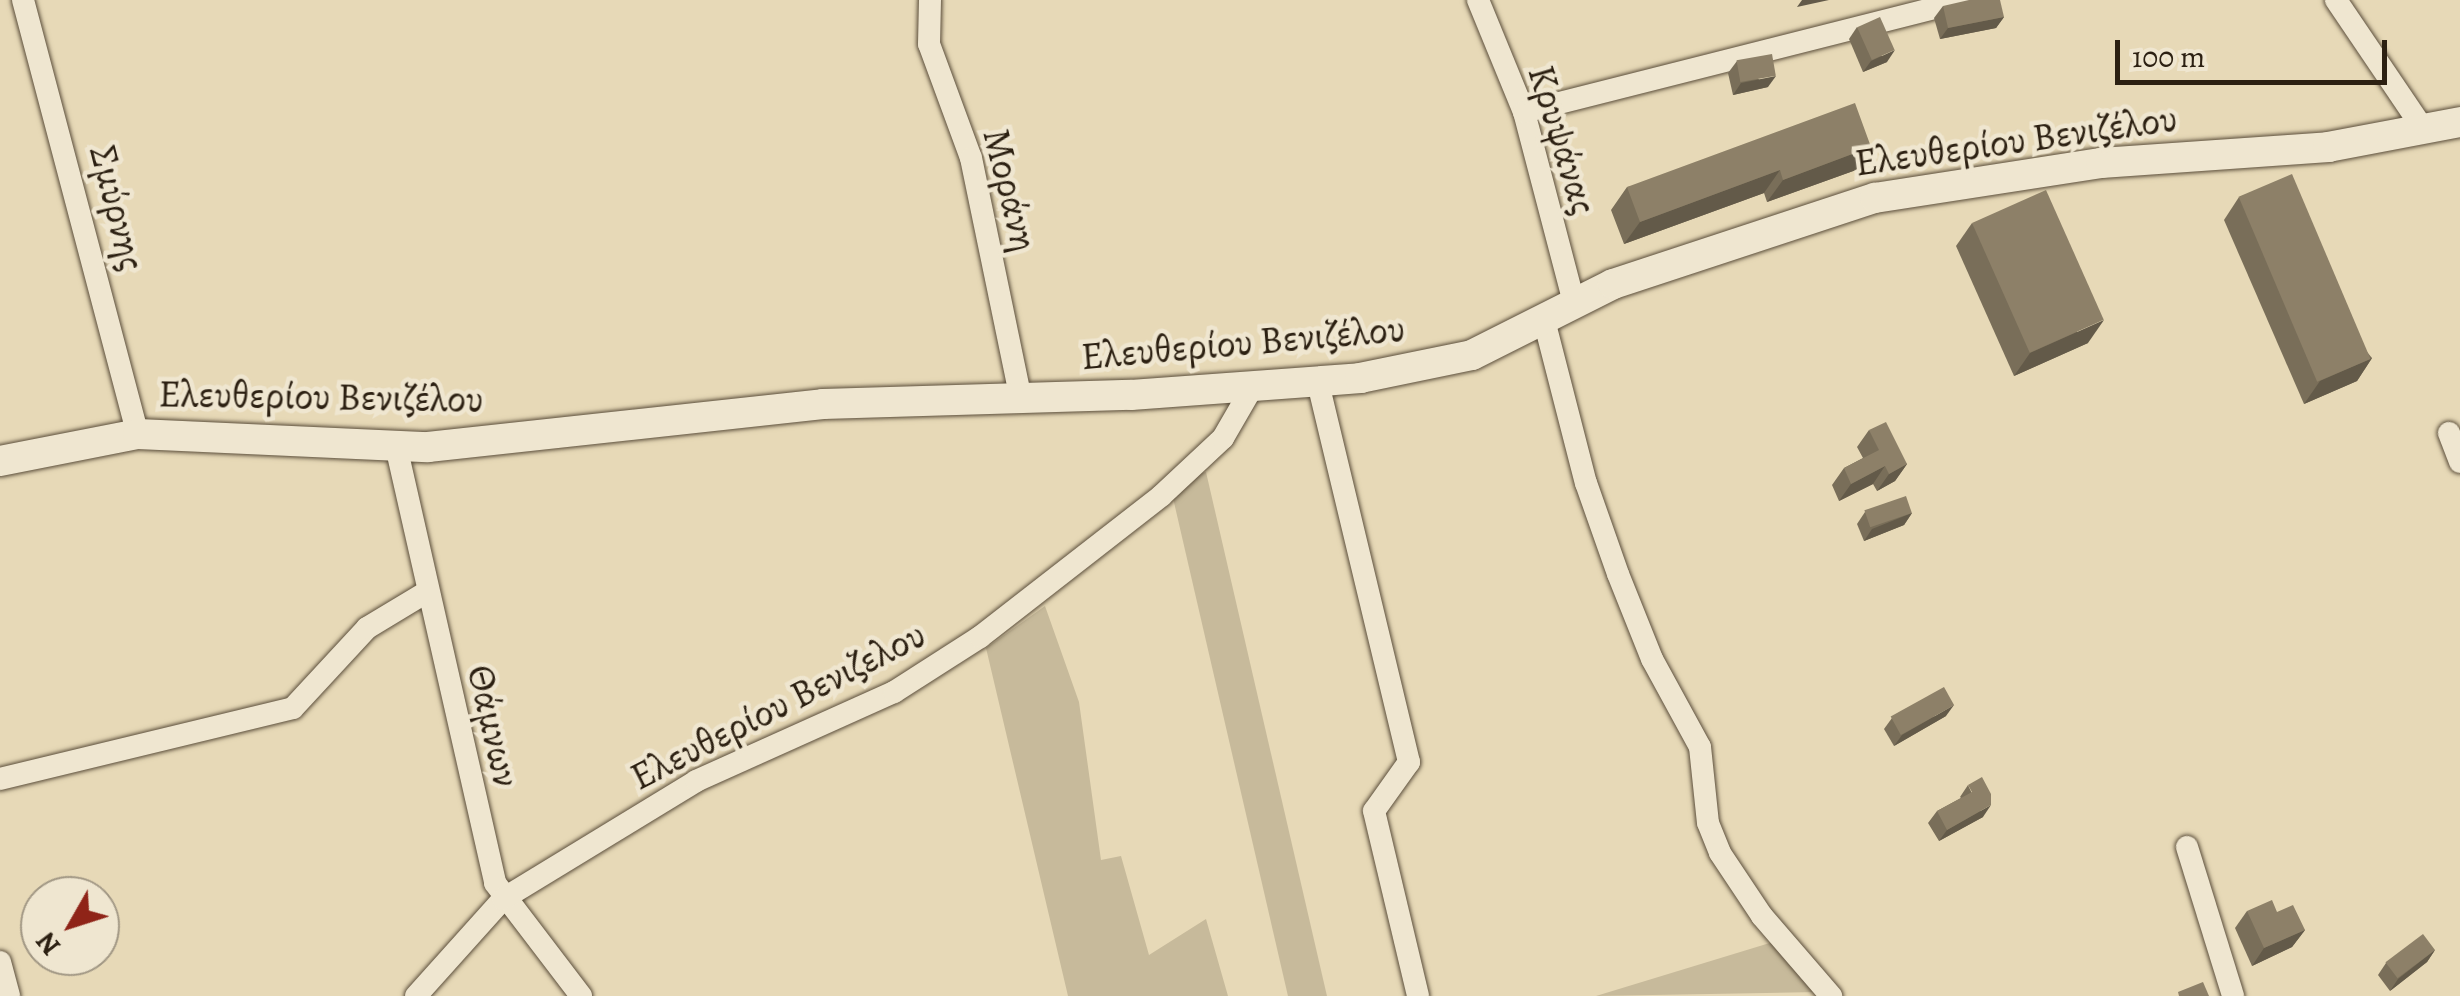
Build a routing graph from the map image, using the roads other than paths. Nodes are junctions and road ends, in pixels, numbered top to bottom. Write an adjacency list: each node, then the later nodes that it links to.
1 (24, 0): 14 (street, Σμύρνης)
2 (930, 0): 13 (street, Μοράνη)
3 (1478, 0): 6 (street, Κρυψάνας)
4 (1968, 0): 6 (street)
5 (2336, 0): 8 (street)
6 (1524, 112): 9 (street, Κρυψάνας)
7 (2460, 122): 8 (main road, Ελευθερίου Βενιζέλου)
8 (2424, 130): 9 (main road, Ελευθερίου Βενιζέλου)
9 (1574, 302): 10 (main road, Ελευθερίου Βενιζέλου)
10 (1544, 320): 11 (main road, Ελευθερίου Βενιζέλου); 28 (street)
11 (1318, 383): 12 (main road, Ελευθερίου Βενιζέλου); 27 (street)
12 (1252, 388): 13 (main road, Ελευθερίου Βενιζέλου); 22 (street, Ελευθερίου Βενιζελου)
13 (1021, 399): 16 (main road, Ελευθερίου Βενιζέλου)
14 (138, 434): 16 (main road, Ελευθερίου Βενιζέλου); 17 (main road, Ελευθερίου Βενιζέλου)
15 (2449, 434): 18 (street)
16 (396, 446): 19 (street, Θάμνων)
17 (0, 461)
18 (2460, 462)
19 (426, 593): 20 (street); 22 (street, Θάμνων)
20 (0, 779)
21 (2187, 847): 29 (street)
22 (503, 898): 25 (street, Ελευθερίου Βενιζελου); 26 (street, Θάμνων)
23 (0, 962): 24 (street)
24 (9, 996)
25 (416, 996)
26 (581, 996)
27 (1418, 996)
28 (1832, 996)
29 (2234, 996)

